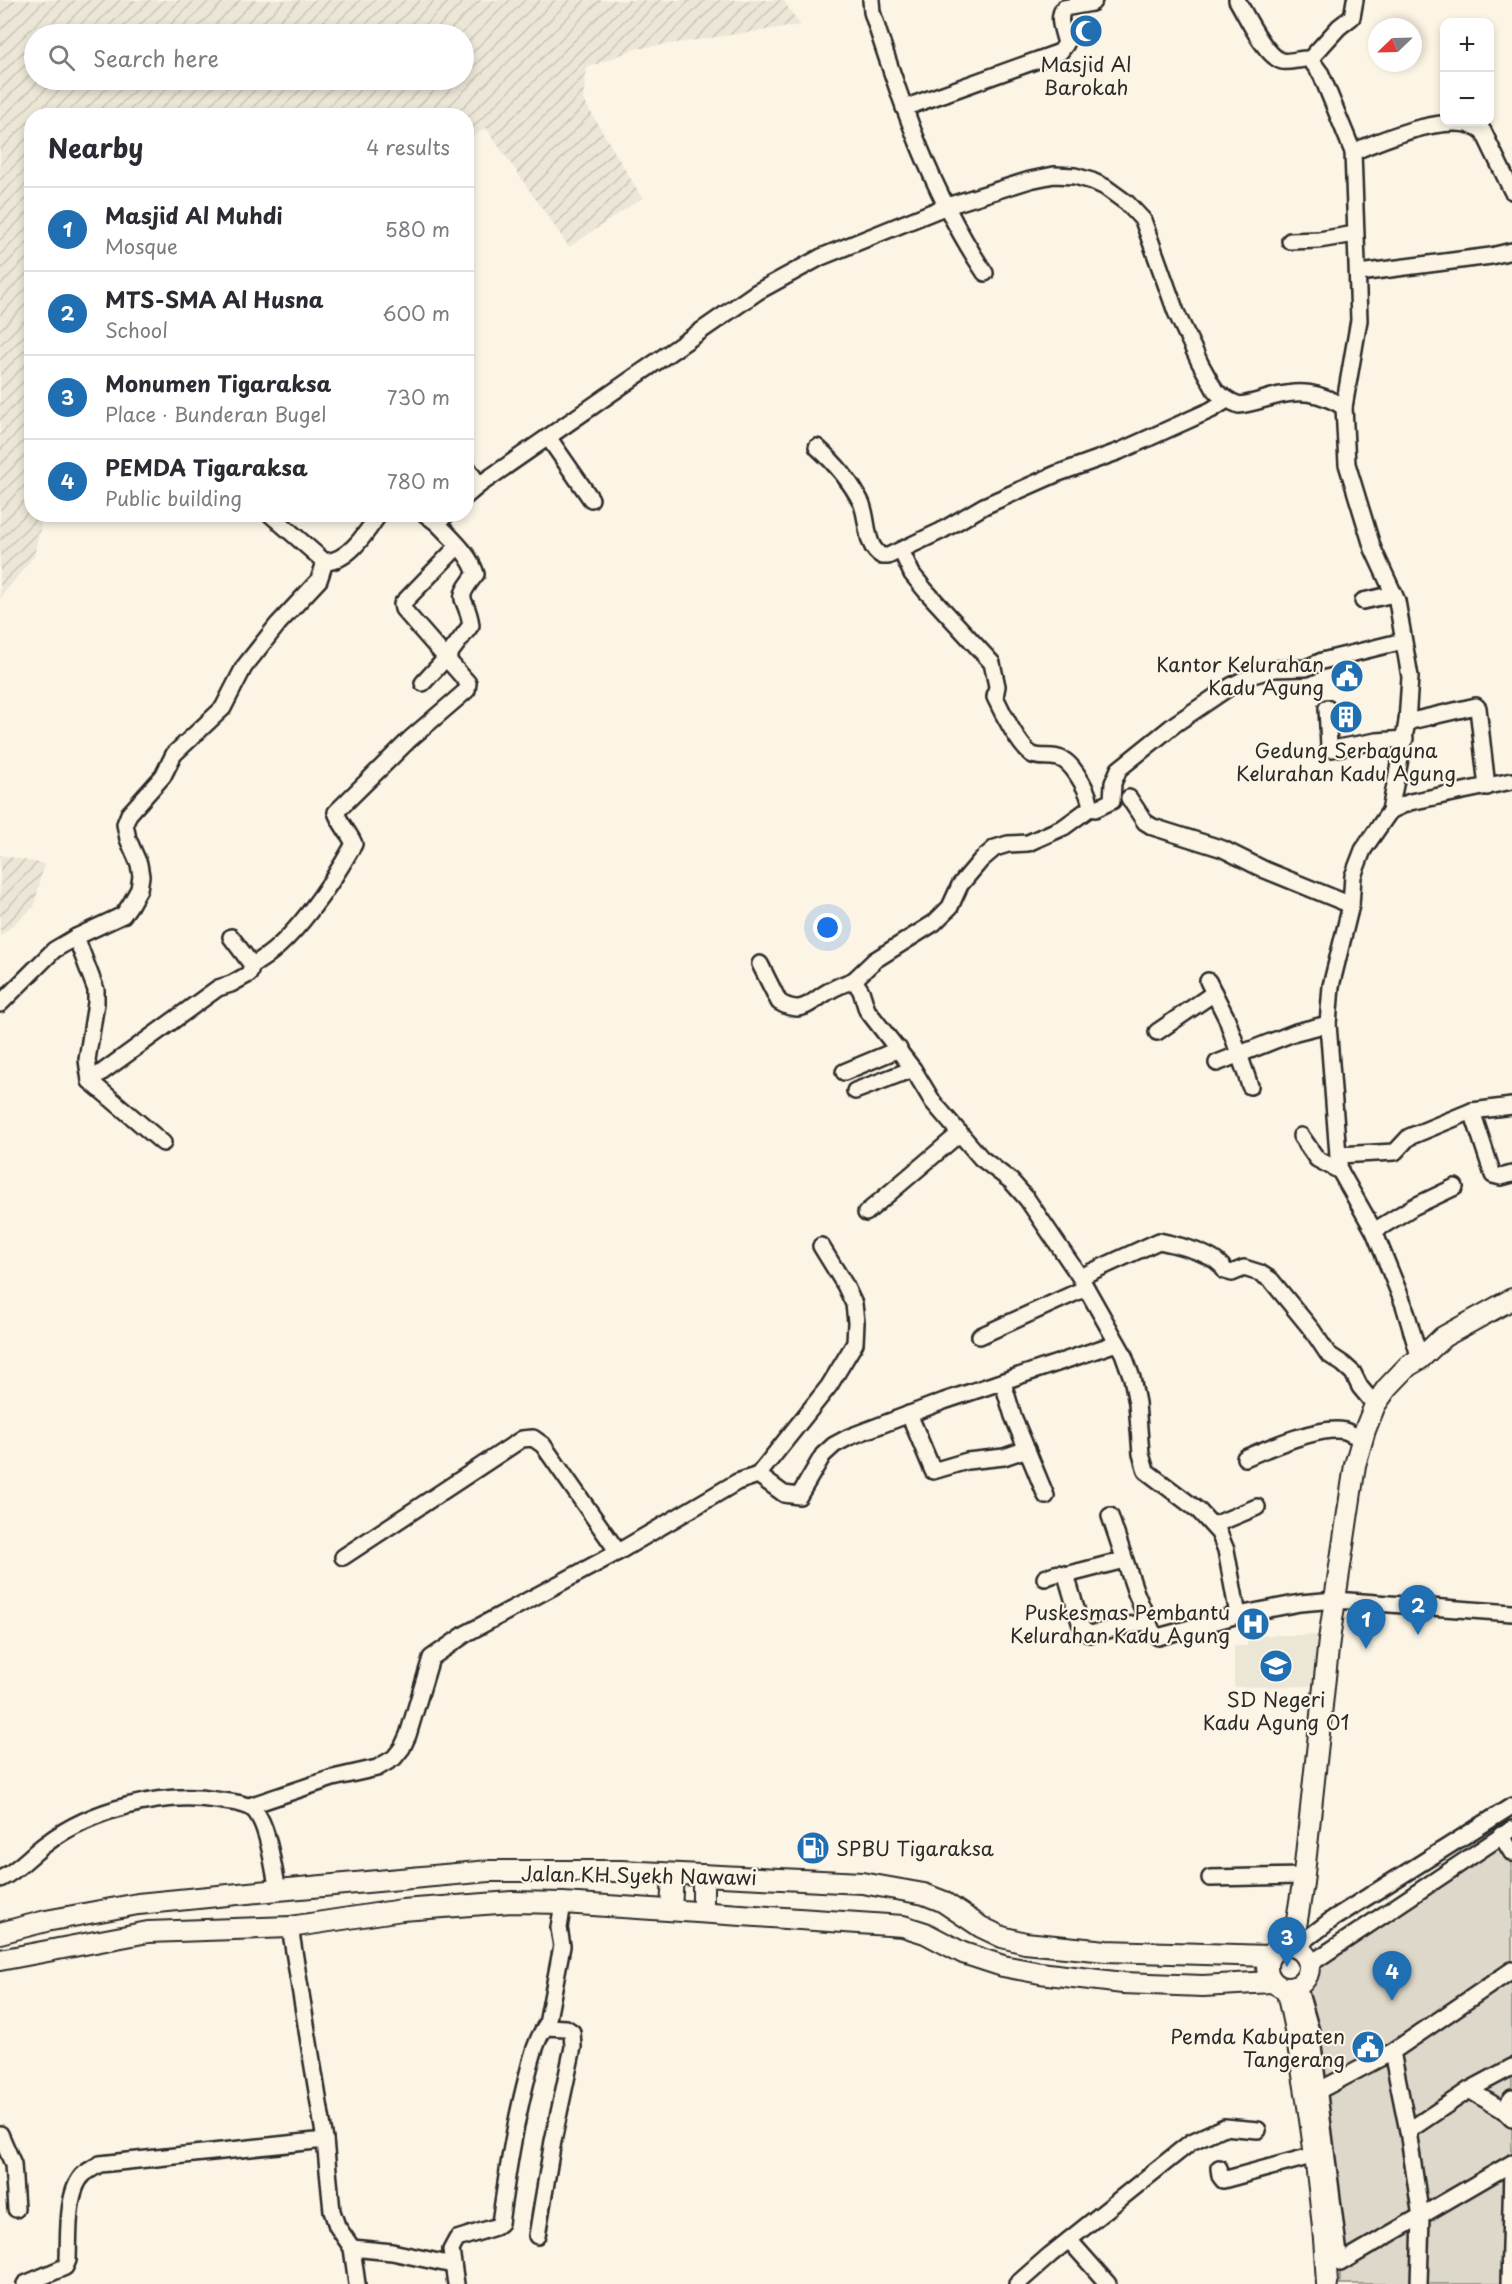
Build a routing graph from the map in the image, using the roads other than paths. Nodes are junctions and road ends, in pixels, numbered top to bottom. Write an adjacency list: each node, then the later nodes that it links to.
1 (871, 0): 6 (street)
2 (1094, 0): 6 (street)
3 (1237, 0): 5 (street)
4 (1355, 0): 5 (street)
5 (1310, 59): 7 (street)
6 (904, 108): 9 (street)
7 (1353, 152): 8 (street); 10 (street)
8 (1512, 191)
9 (947, 206): 13 (street); 15 (street); 17 (street)
10 (1355, 234): 11 (street); 14 (street)
11 (1290, 241)
12 (1512, 251): 14 (street)
13 (985, 273)
14 (1359, 273): 16 (street)
15 (1227, 400): 16 (street); 27 (street)
16 (1344, 407): 29 (street)
17 (548, 437): 20 (street); 22 (street)
18 (817, 447): 27 (street)
19 (474, 479): 20 (street)
20 (478, 485): 21 (street)
21 (474, 489)
22 (591, 499)
23 (279, 522): 28 (street)
24 (373, 522): 28 (street)
25 (440, 522): 26 (street)
26 (458, 546): 32 (street); 32 (street)
27 (902, 550): 40 (street)
28 (325, 562): 43 (street)
29 (1394, 594): 30 (street); 31 (street)
30 (1364, 601)
31 (1403, 641): 35 (street); 40 (street)
32 (447, 657): 33 (street); 46 (street)
33 (423, 683)
34 (1327, 708): 36 (street)
35 (1407, 722): 36 (street); 38 (street)
36 (1405, 739): 41 (street)
37 (1512, 781): 38 (street)
38 (1487, 787): 41 (street)
39 (1129, 798): 42 (street)
40 (1090, 808): 47 (street)
41 (1390, 811): 42 (street)
42 (1351, 905): 49 (street)
43 (76, 937): 48 (street); 56 (street)
44 (231, 937): 46 (street)
45 (760, 964): 47 (street)
46 (252, 965): 56 (street)
47 (854, 980): 51 (street)
48 (0, 1004)
49 (1328, 1024): 52 (street); 64 (street)
50 (1157, 1032): 52 (street)
51 (899, 1049): 54 (street); 55 (street)
52 (1238, 1054): 53 (street); 57 (street)
53 (1217, 1062)
54 (913, 1069): 58 (street); 61 (street)
55 (844, 1072)
56 (90, 1081): 63 (street)
57 (1250, 1086)
58 (855, 1092)
59 (1512, 1106): 60 (street)
60 (1472, 1111): 64 (street); 66 (street)
61 (960, 1133): 68 (street); 71 (street)
62 (1301, 1136): 65 (street)
63 (163, 1143)
64 (1338, 1155): 65 (street)
65 (1340, 1171): 69 (street)
66 (1512, 1174)
67 (1455, 1188): 69 (street)
68 (866, 1213)
69 (1374, 1231): 75 (street)
70 (821, 1246): 82 (street)
71 (1083, 1283): 73 (street); 74 (street); 77 (street)
72 (1512, 1299): 75 (main road)
73 (981, 1336)
74 (1117, 1342): 76 (street); 86 (street)
75 (1420, 1359): 77 (main road)
76 (1003, 1383): 78 (street); 80 (street)
77 (1375, 1405): 79 (main road)
78 (909, 1414): 80 (street); 82 (street)
79 (1362, 1440): 81 (street); 92 (main road)
80 (1027, 1449): 83 (street)
81 (1245, 1458)
82 (758, 1475): 87 (street)
83 (1046, 1496)
84 (1257, 1508): 86 (street)
85 (1110, 1516): 89 (street)
86 (1214, 1525): 94 (street)
87 (618, 1552): 88 (street); 96 (street)
88 (343, 1557)
89 (1125, 1560): 90 (street); 95 (street)
90 (1066, 1575): 91 (street); 95 (street)
91 (1045, 1578)
92 (1335, 1600): 93 (street); 94 (street); 102 (main road)
93 (1512, 1613)
94 (1238, 1615): 95 (street)
95 (1148, 1621)
96 (249, 1806): 104 (street); 105 (street)
97 (1512, 1806): 111 (street)
98 (1507, 1832): 99 (street); 114 (street)
99 (1512, 1853)
100 (673, 1874): 101 (main road, Jalan KH Syekh Nawawi); 105 (main road, Jalan KH Syekh Nawawi); 107 (main road)
101 (702, 1875): 108 (main road); 112 (main road, Jalan KH Syekh Nawawi)
102 (1304, 1876): 103 (street); 111 (main road)
103 (1210, 1878)
104 (0, 1879)
105 (278, 1890): 110 (main road, Jalan KH Syekh Nawawi)
106 (563, 1903): 107 (main road, Jalan KH Syekh Nawawi); 109 (main road, Jalan KH Syekh Nawawi); 117 (street)
107 (671, 1910): 108 (main road, Jalan KH Syekh Nawawi)
108 (703, 1912): 116 (main road, Jalan KH Syekh Nawawi)
109 (290, 1927): 113 (main road, Jalan KH Syekh Nawawi); 126 (street)
110 (0, 1933)
111 (1295, 1946): 112 (main road); 114 (main road)
112 (1269, 1956): 116 (main road)
113 (0, 1960)
114 (1310, 1964): 116 (main road)
115 (1512, 1970): 118 (street)
116 (1285, 1986): 121 (street); 127 (main road)
117 (545, 2027): 133 (street); 136 (street)
118 (1392, 2052): 121 (street); 124 (street)
119 (1512, 2067): 120 (street)
120 (1469, 2090): 122 (street); 124 (street)
121 (1318, 2091): 132 (street)
122 (1509, 2109)
123 (1258, 2130): 134 (street)
124 (1408, 2131): 132 (street)
125 (0, 2134): 131 (street)
126 (325, 2140): 135 (street); 138 (street)
127 (1315, 2155): 129 (street); 143 (main road)
128 (1512, 2163): 132 (street)
129 (1219, 2168)
130 (1512, 2169): 137 (street)
131 (16, 2209)
132 (1420, 2217): 144 (street)
133 (537, 2236)
134 (1069, 2240): 141 (street); 142 (street)
135 (352, 2248): 136 (street); 139 (street)
136 (453, 2265): 140 (street)
137 (1511, 2265): 145 (street)
138 (25, 2284)
139 (357, 2284)
140 (456, 2284)
141 (1017, 2284)
142 (1108, 2284)
143 (1327, 2284)
144 (1419, 2284)
145 (1509, 2284)

